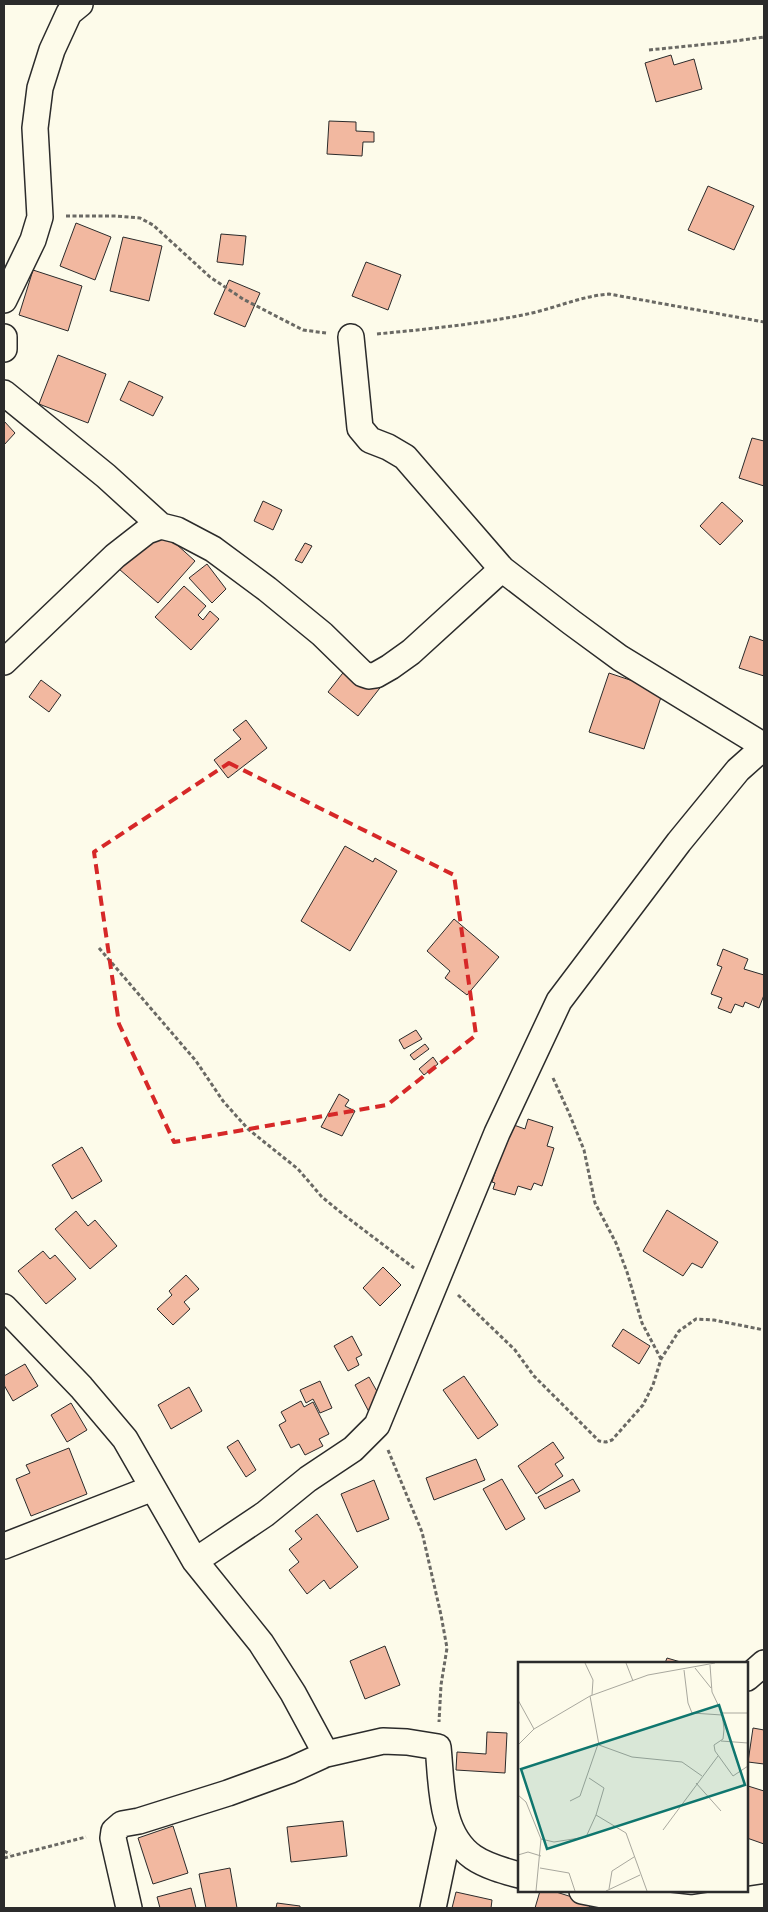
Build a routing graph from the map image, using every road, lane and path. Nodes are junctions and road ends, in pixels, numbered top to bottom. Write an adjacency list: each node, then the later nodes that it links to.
1 (72, 7): 4 (street)
2 (764, 37): 3 (path)
3 (649, 50)
4 (40, 216): 5 (street); 7 (path)
5 (4, 300)
6 (764, 322): 7 (path)
7 (351, 337): 12 (street)
8 (4, 338): 9 (street)
9 (4, 349)
10 (4, 393): 11 (street)
11 (161, 526): 12 (street); 13 (street)
12 (502, 569): 14 (street)
13 (4, 662)
14 (764, 746)
15 (764, 751): 17 (street)
16 (98, 948): 18 (path)
17 (538, 1043): 18 (street); 21 (path)
18 (437, 1281): 21 (path); 22 (street)
19 (4, 1308): 23 (street)
20 (764, 1330): 21 (path)
21 (661, 1359)
22 (377, 1425): 25 (street); 28 (path)
23 (153, 1488): 24 (street); 25 (street)
24 (4, 1546)
25 (195, 1561): 29 (street)
26 (764, 1662): 27 (street)
27 (748, 1677)
28 (438, 1747): 29 (street); 30 (street)
29 (326, 1754): 31 (street)
30 (450, 1827): 34 (street); 36 (street)
31 (114, 1831): 33 (path); 41 (street)
32 (4, 1851): 33 (path)
33 (10, 1855): 35 (path)
34 (473, 1857): 36 (street); 37 (street)
35 (4, 1858)
36 (440, 1870): 42 (street)
37 (518, 1875)
38 (587, 1892): 40 (street)
39 (764, 1897): 40 (street)
40 (680, 1903)
41 (129, 1908)
42 (433, 1908)

